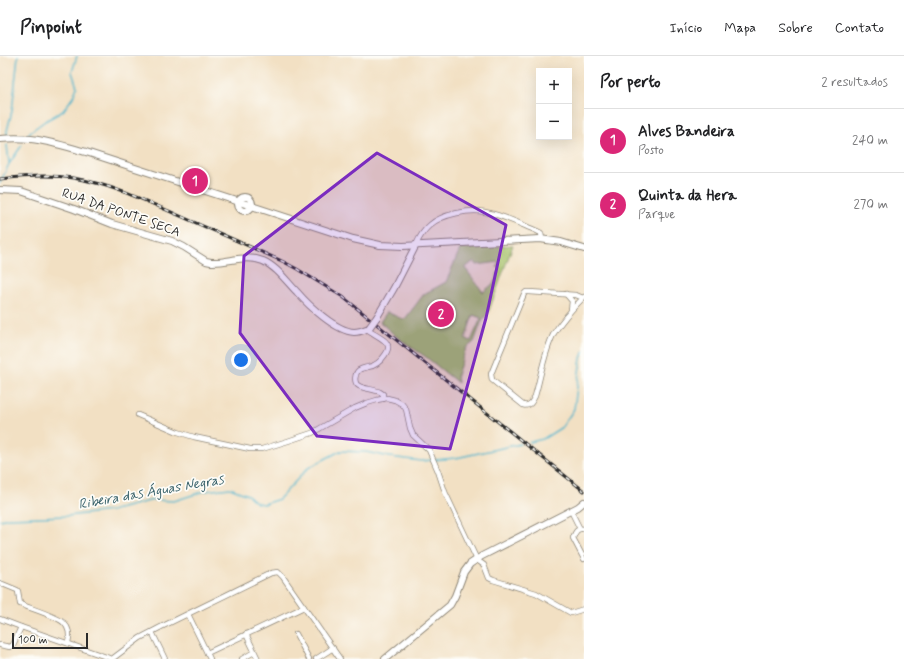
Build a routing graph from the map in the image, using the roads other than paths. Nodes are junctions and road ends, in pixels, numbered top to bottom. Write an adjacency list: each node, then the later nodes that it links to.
1 (0, 139): 3 (street)
2 (0, 190): 11 (street, RUA DA PONTE SECA)
3 (238, 202): 4 (street); 4 (street)
4 (252, 207): 6 (street)
5 (542, 239): 6 (street); 6 (street); 7 (street)
6 (416, 245): 11 (street, bridge)
7 (584, 250)
8 (566, 294): 9 (street); 10 (street); 10 (street)
9 (584, 298): 10 (street)
10 (571, 311)
11 (368, 328): 12 (street)
12 (383, 399): 13 (street); 18 (street)
13 (138, 415)
14 (584, 502): 15 (street)
15 (571, 511): 16 (street); 18 (street)
16 (582, 529): 17 (street)
17 (584, 559)
18 (477, 560): 21 (street); 41 (street)
19 (0, 583): 28 (street)
20 (304, 607): 22 (street); 26 (street); 30 (street)
21 (584, 609)
22 (188, 614): 25 (street); 32 (street)
23 (0, 619): 24 (street)
24 (21, 627): 28 (street); 29 (street)
25 (152, 632): 33 (street); 34 (street)
26 (246, 634): 31 (street); 32 (street)
27 (296, 634): 38 (street)
28 (68, 643): 33 (street)
29 (0, 645)
30 (333, 648): 39 (street); 40 (street)
31 (254, 652): 36 (street); 37 (street)
32 (207, 653): 35 (street)
33 (112, 659)
34 (165, 659)
35 (210, 659)
36 (242, 659)
37 (258, 659)
38 (309, 659)
39 (316, 659)
40 (340, 659)
41 (385, 659)

